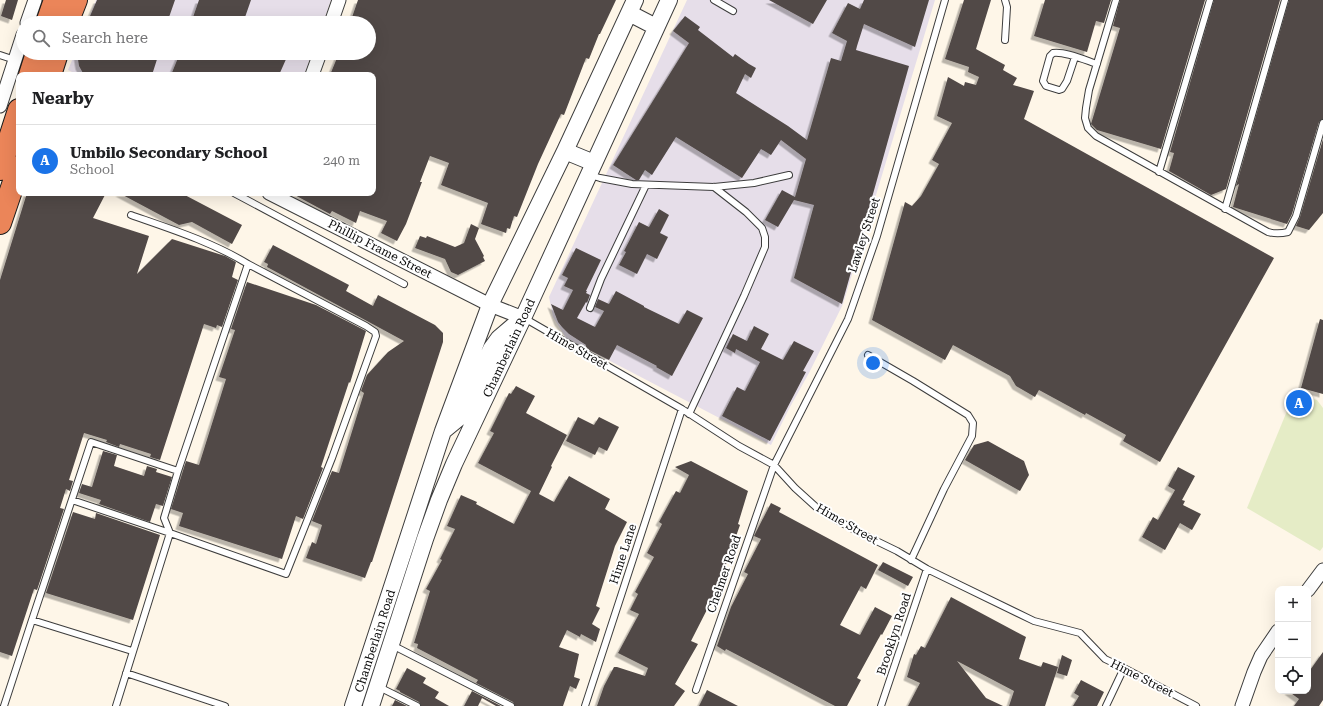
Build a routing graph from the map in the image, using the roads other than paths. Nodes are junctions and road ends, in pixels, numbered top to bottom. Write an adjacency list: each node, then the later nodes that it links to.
1 (35, 0): 14 (street)
2 (55, 0): 15 (highway)
3 (76, 0): 16 (highway)
4 (340, 0): 17 (street)
5 (669, 0): 18 (street, Chamberlain Road)
6 (714, 0): 13 (lane)
7 (945, 0): 58 (lane, Lawley Street)
8 (1005, 0): 19 (lane)
9 (1116, 0): 27 (lane)
10 (1210, 0): 37 (lane)
11 (1285, 0): 44 (lane)
12 (632, 7): 18 (street); 34 (street, Chamberlain Road)
13 (733, 11)
14 (29, 16)
15 (49, 16)
16 (70, 16)
17 (334, 16)
18 (656, 27): 36 (street, Chamberlain Road)
19 (1005, 40)
20 (0, 55): 23 (lane)
21 (16, 57): 23 (street)
22 (1075, 57): 22 (lane); 27 (lane)
23 (15, 60): 31 (street)
24 (35, 60): 28 (highway)
25 (55, 60): 29 (highway)
26 (317, 60): 30 (street)
27 (1097, 64): 37 (lane)
28 (31, 72)
29 (51, 72)
30 (313, 72)
31 (0, 106)
32 (16, 119): 35 (highway)
33 (1323, 123): 44 (lane)
34 (565, 151): 36 (street); 49 (street, Chamberlain Road)
35 (0, 169)
36 (591, 169): 40 (lane); 51 (street, Chamberlain Road)
37 (1159, 172): 44 (lane)
38 (789, 175): 41 (lane)
39 (16, 176): 46 (highway)
40 (646, 185): 41 (lane); 50 (lane)
41 (714, 187): 54 (lane)
42 (240, 196): 48 (lane)
43 (275, 196): 49 (street, Phillip Frame Street)
44 (1225, 209)
45 (131, 214): 47 (lane)
46 (0, 223)
47 (248, 264): 59 (lane); 61 (lane)
48 (404, 284)
49 (490, 305): 51 (street, Hime Street); 55 (street, Chamberlain Road)
50 (590, 308)
51 (524, 318): 53 (lane, Hime Street); 55 (street); 57 (street, Chamberlain Road)
52 (868, 355): 62 (lane)
53 (682, 409): 54 (lane, Hime Street); 81 (lane, Hime Lane)
54 (689, 414): 58 (lane, Hime Street)
55 (442, 431): 56 (street, Chamberlain Road)
56 (434, 458): 57 (street); 77 (street, Chamberlain Road)
57 (454, 464): 68 (street, Chamberlain Road)
58 (774, 465): 62 (lane, Hime Street); 73 (lane, Chelmer Road)
59 (178, 471): 60 (lane); 61 (lane)
60 (72, 500): 61 (lane); 66 (lane)
61 (170, 533): 69 (lane)
62 (911, 560): 63 (lane, Hime Street)
63 (927, 569): 70 (lane, Hime Street); 82 (lane, Brooklyn Road)
64 (1323, 570): 65 (street)
65 (1311, 586)
66 (32, 620): 69 (lane); 74 (lane)
67 (1275, 635): 85 (street)
68 (391, 644): 72 (street, Chamberlain Road); 80 (lane)
69 (132, 651): 71 (lane)
70 (1124, 668): 83 (lane); 84 (lane, Hime Street)
71 (126, 673): 75 (lane); 76 (lane)
72 (377, 686): 78 (street, Chamberlain Road); 79 (lane)
73 (696, 690)
74 (4, 706)
75 (116, 706)
76 (225, 706)
77 (353, 706)
78 (371, 706)
79 (417, 706)
80 (511, 706)
81 (585, 706)
82 (881, 706)
83 (1106, 706)
84 (1196, 706)
85 (1242, 706)

